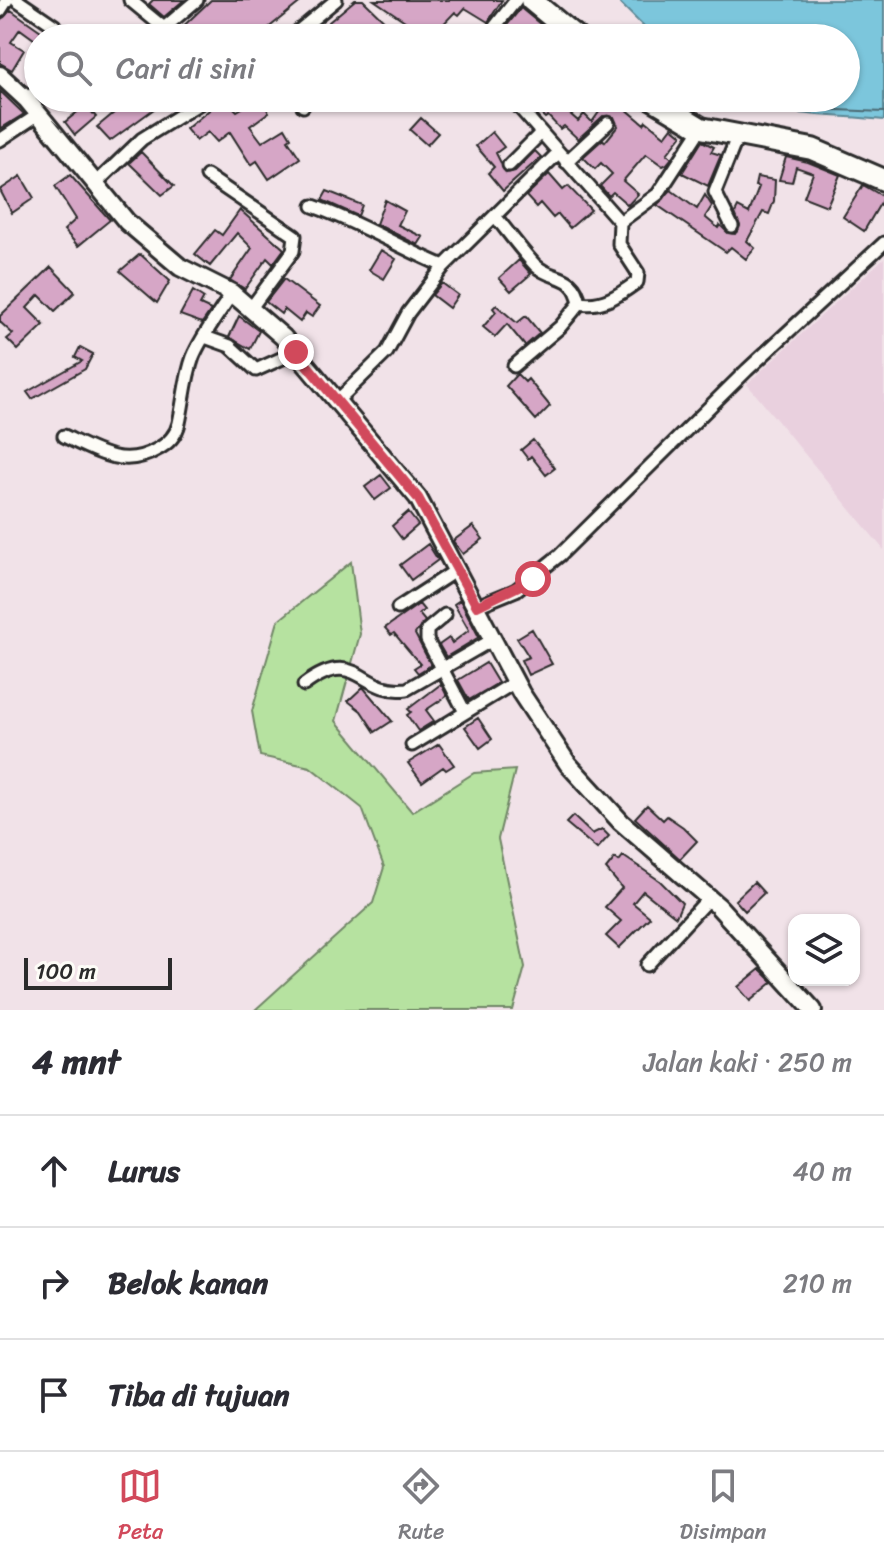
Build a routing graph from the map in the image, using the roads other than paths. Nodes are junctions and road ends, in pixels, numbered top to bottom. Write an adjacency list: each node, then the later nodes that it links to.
1 (7, 0): 8 (street)
2 (17, 0): 9 (street)
3 (130, 0): 10 (street)
4 (197, 0): 11 (street)
5 (336, 0): 12 (street)
6 (516, 0): 13 (street)
7 (531, 0): 14 (highway)
8 (0, 11)
9 (52, 24)
10 (159, 24)
11 (169, 24)
12 (307, 24)
13 (497, 24)
14 (560, 24)
15 (0, 75): 16 (street)
16 (24, 89)
17 (185, 112): 30 (street)
18 (523, 112): 23 (street)
19 (674, 112): 22 (highway)
20 (39, 114): 25 (street); 30 (street)
21 (608, 123): 26 (street)
22 (701, 128): 24 (highway); 33 (street)
23 (541, 133): 26 (street); 27 (street)
24 (738, 135): 29 (highway); 34 (street)
25 (0, 140)
26 (562, 158): 32 (street); 33 (street)
27 (509, 165)
28 (207, 176): 39 (street)
29 (884, 180)
30 (94, 185): 37 (street)
31 (313, 206): 36 (street)
32 (495, 216): 36 (street); 38 (street)
33 (620, 222): 38 (street)
34 (732, 226)
35 (884, 243): 46 (street)
36 (444, 266): 43 (street)
37 (232, 293): 39 (street); 40 (street)
38 (580, 303): 42 (street)
39 (251, 308): 41 (street)
40 (205, 337): 41 (street); 44 (street)
41 (296, 352): 43 (street)
42 (514, 366)
43 (337, 401): 45 (street)
44 (64, 436)
45 (458, 569): 46 (street); 47 (street)
46 (477, 606): 49 (street)
47 (398, 608)
48 (445, 615): 50 (street)
49 (492, 640): 50 (street); 51 (street)
50 (444, 669): 52 (street); 53 (street)
51 (515, 682): 53 (street); 55 (street)
52 (304, 685)
53 (465, 712): 54 (street)
54 (412, 745)
55 (709, 898): 56 (street); 57 (street)
56 (647, 965)
57 (813, 1010)

